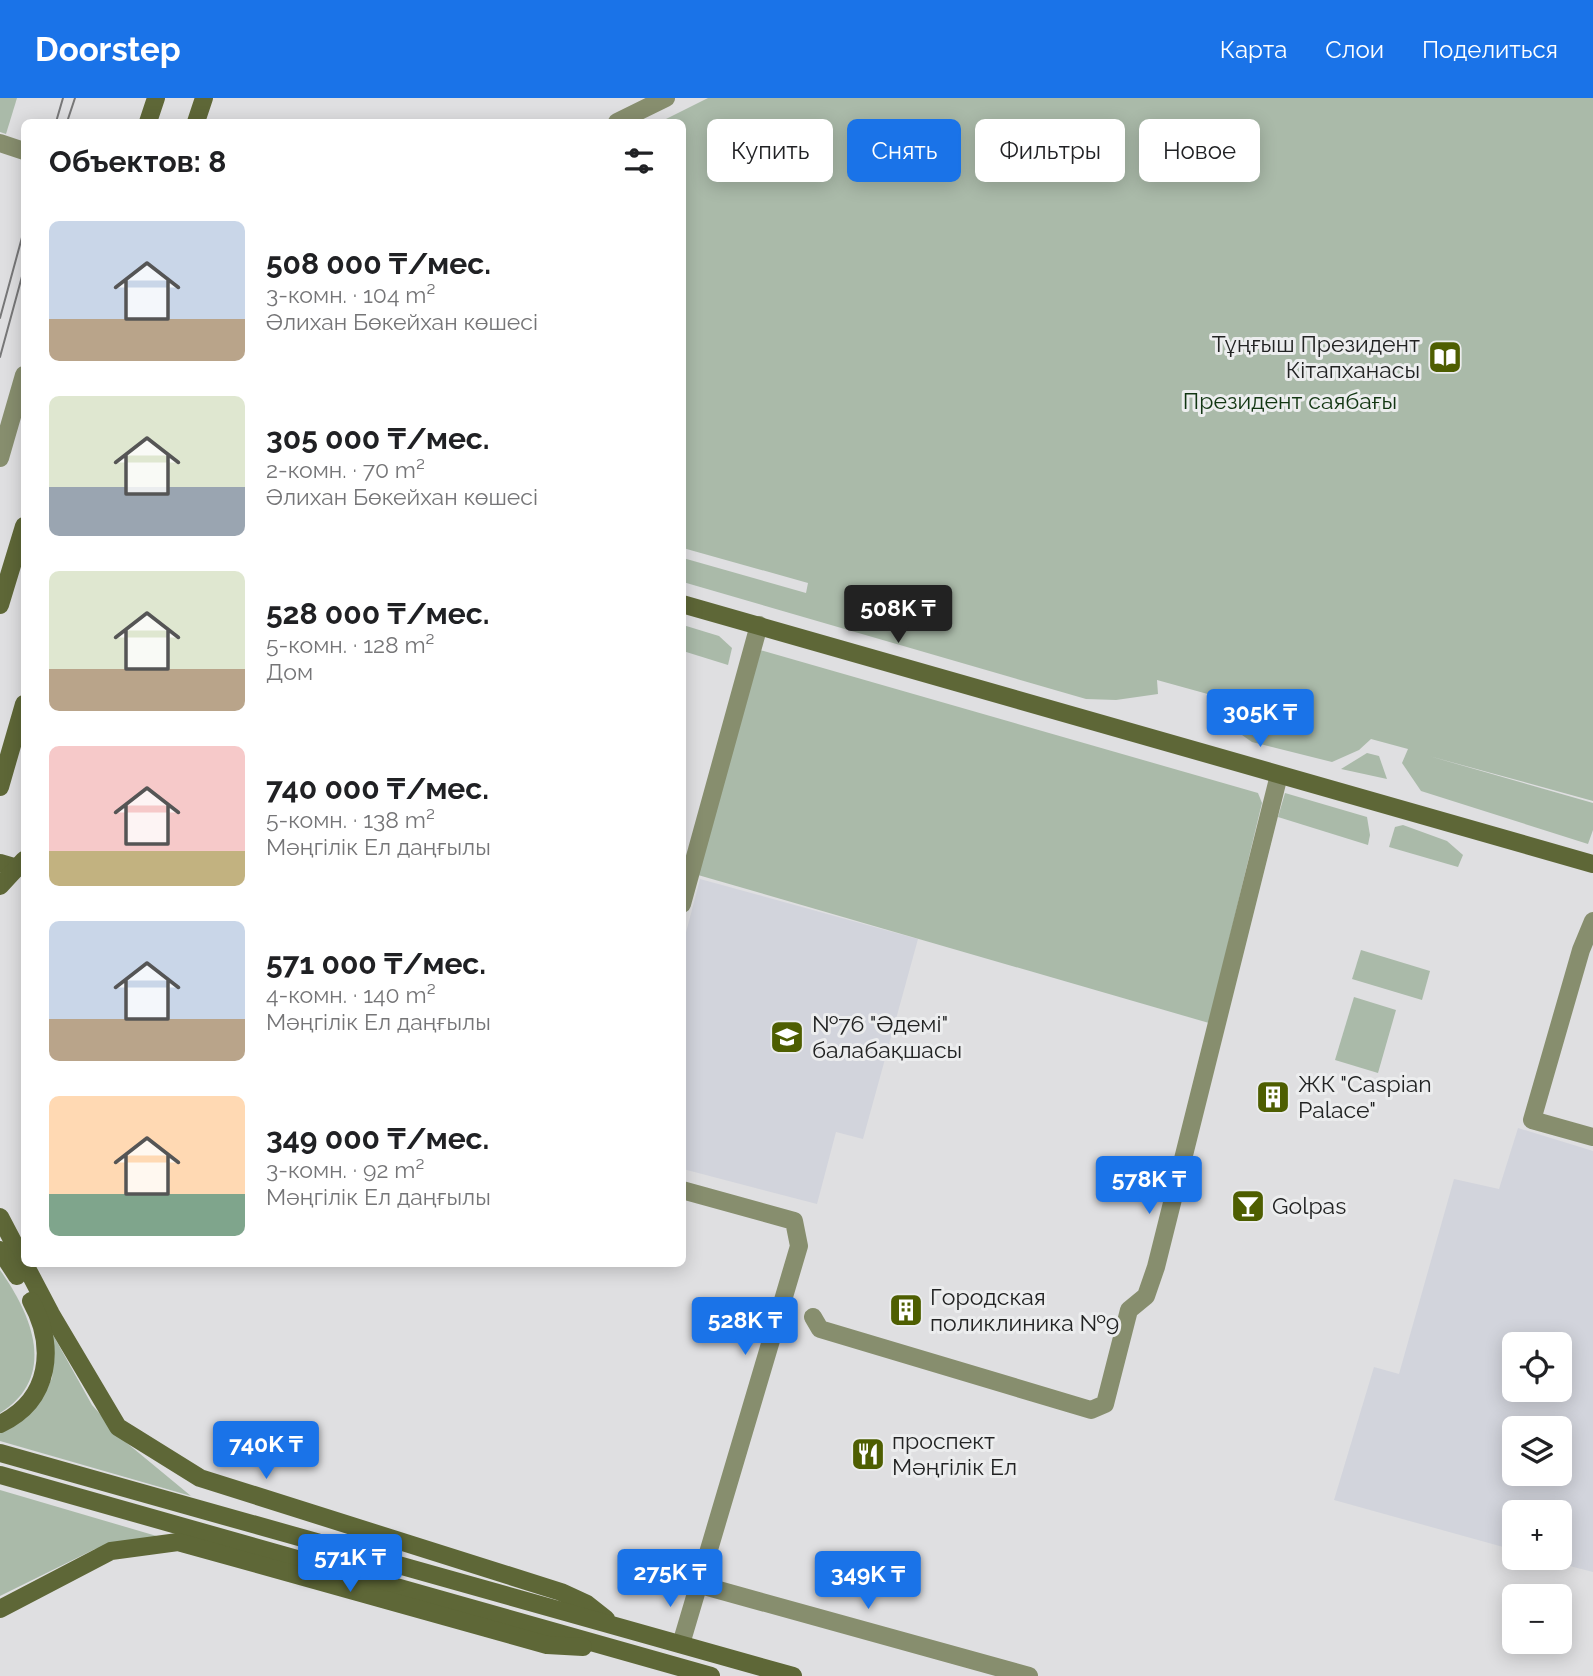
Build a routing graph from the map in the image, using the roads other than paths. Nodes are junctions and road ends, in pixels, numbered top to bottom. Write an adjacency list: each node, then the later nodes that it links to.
1 (156, 98): 4 (main road)
2 (204, 98): 5 (main road)
3 (666, 98): 6 (street)
4 (149, 119)
5 (197, 119)
6 (623, 119)
7 (0, 143): 8 (street)
8 (21, 150)
9 (21, 385): 10 (street)
10 (0, 458)
11 (21, 536): 12 (main road)
12 (0, 605)
13 (686, 605): 14 (main road)
14 (759, 625): 16 (main road); 21 (street)
15 (21, 714): 17 (main road)
16 (1279, 775): 19 (main road); 29 (street)
17 (0, 787)
18 (14, 864): 20 (main road)
19 (1593, 864)
20 (0, 886)
21 (686, 890)
22 (1593, 921): 23 (street)
23 (1593, 1137)
24 (686, 1190): 33 (street)
25 (0, 1217): 27 (main road)
26 (0, 1250): 30 (main road)
27 (21, 1257)
28 (26, 1267): 35 (main road)
29 (813, 1317)
30 (0, 1424)
31 (0, 1453): 35 (main road)
32 (0, 1475): 37 (main road)
33 (697, 1584): 36 (street); 40 (street)
34 (0, 1609): 37 (main road)
35 (615, 1626): 36 (main road)
36 (681, 1644): 39 (main road)
37 (609, 1647): 38 (main road)
38 (711, 1676)
39 (793, 1676)
40 (1029, 1676)

